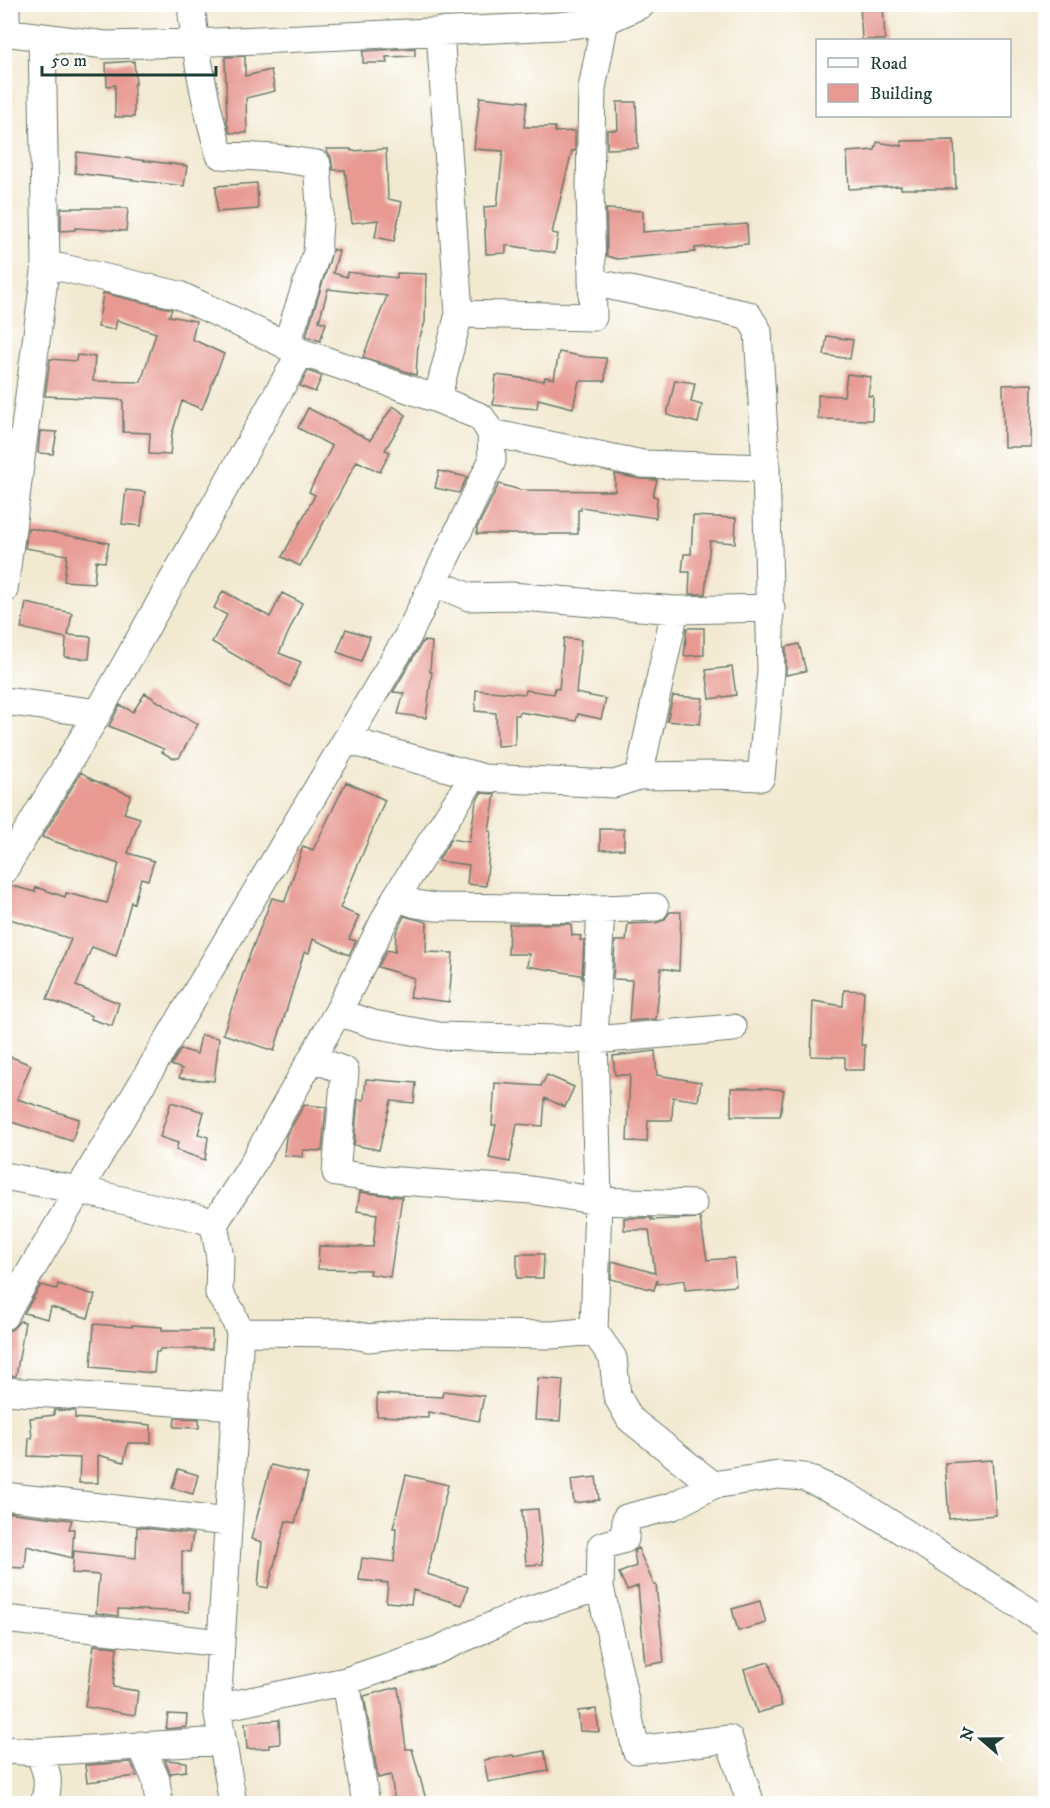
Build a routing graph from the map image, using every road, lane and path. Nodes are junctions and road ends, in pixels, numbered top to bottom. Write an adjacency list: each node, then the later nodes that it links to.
1 (6, 4): 6 (street)
2 (191, 4): 8 (street)
3 (642, 4): 4 (street)
4 (605, 13): 5 (street); 10 (street)
5 (440, 31): 8 (street); 11 (street)
6 (5, 32): 7 (street)
7 (42, 37): 8 (street); 9 (street)
8 (195, 43): 12 (street)
9 (46, 264): 12 (street); 17 (street)
10 (592, 282): 11 (street); 15 (street)
11 (459, 314): 13 (street)
12 (293, 349): 13 (street); 21 (street)
13 (437, 399): 14 (street)
14 (491, 433): 15 (street); 16 (street)
15 (766, 468): 18 (street)
16 (434, 582): 19 (street); 22 (street)
17 (4, 590)
18 (771, 608): 19 (street); 24 (street)
19 (675, 610): 24 (street)
20 (4, 701): 21 (street)
21 (98, 713): 25 (street)
22 (346, 740): 23 (street); 34 (street)
23 (474, 775): 24 (street); 26 (street)
24 (639, 776)
25 (4, 870)
26 (396, 897): 28 (street); 29 (street)
27 (655, 907): 28 (street)
28 (601, 909): 31 (street)
29 (338, 1012): 31 (street); 32 (street)
30 (733, 1028): 31 (street)
31 (594, 1040): 35 (street)
32 (312, 1058): 35 (street); 37 (street)
33 (4, 1176): 34 (street)
34 (79, 1190): 37 (street); 38 (street)
35 (598, 1201): 36 (street); 39 (street)
36 (693, 1204)
37 (214, 1224): 40 (street)
38 (4, 1316)
39 (594, 1331): 40 (street); 43 (street)
40 (240, 1332): 42 (street)
41 (4, 1391): 42 (street)
42 (236, 1406): 45 (street)
43 (713, 1485): 46 (street); 48 (street)
44 (4, 1496): 45 (street)
45 (228, 1522): 49 (street)
46 (600, 1587): 50 (street); 60 (street)
47 (4, 1619): 49 (street)
48 (1046, 1622)
49 (221, 1643): 51 (street)
50 (346, 1681): 51 (street); 59 (street)
51 (217, 1707): 52 (street)
52 (223, 1741): 53 (street); 58 (street)
53 (141, 1745): 55 (street); 57 (street)
54 (4, 1750): 55 (street)
55 (38, 1752): 56 (street)
56 (44, 1803)
57 (159, 1803)
58 (233, 1803)
59 (366, 1803)
60 (751, 1803)

